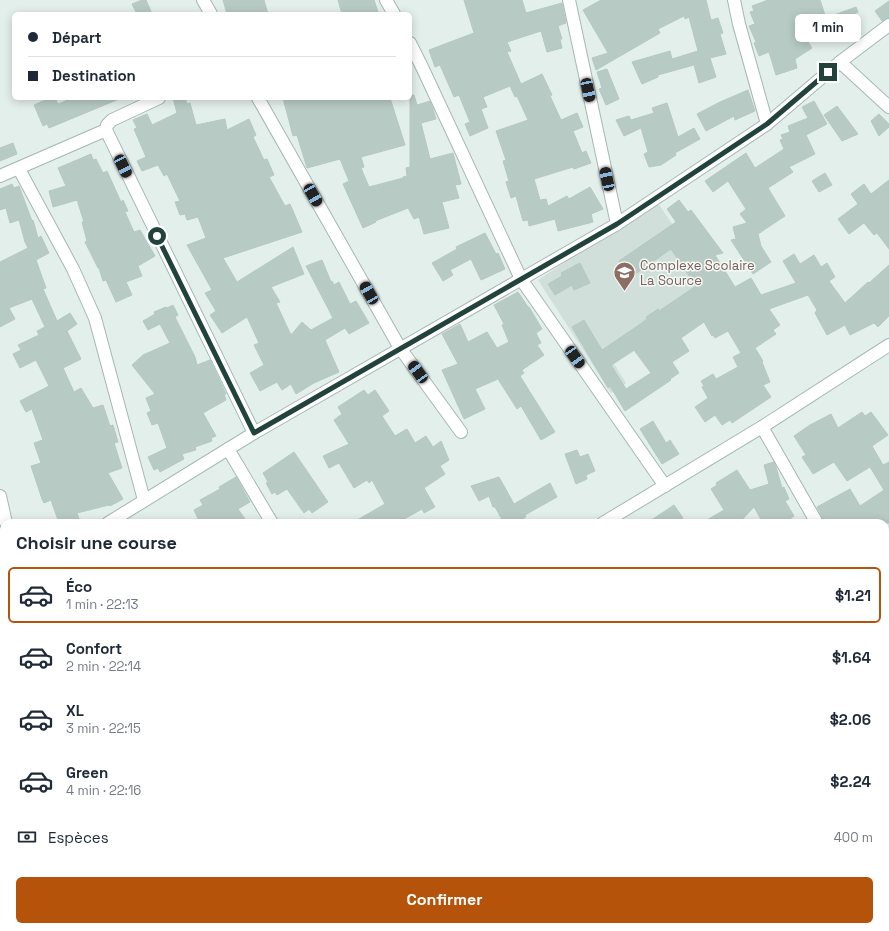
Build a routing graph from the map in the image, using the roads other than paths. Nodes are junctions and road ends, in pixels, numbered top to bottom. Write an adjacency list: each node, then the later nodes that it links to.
1 (203, 0): 5 (street)
2 (386, 0): 6 (street)
3 (569, 0): 17 (street)
4 (734, 0): 13 (street)
5 (210, 12)
6 (393, 12)
7 (889, 25): 9 (street)
8 (412, 47): 18 (street)
9 (840, 62): 12 (street); 13 (street)
10 (155, 100): 14 (street)
11 (259, 100): 20 (street)
12 (889, 107)
13 (767, 124): 17 (street)
14 (106, 130): 15 (street); 23 (street)
15 (18, 169): 16 (street); 27 (street)
16 (0, 176)
17 (617, 224): 18 (street)
18 (521, 279): 20 (street); 25 (street)
19 (889, 345): 21 (street)
20 (400, 348): 22 (street); 23 (street)
21 (762, 427): 25 (street); 32 (street)
22 (461, 432)
23 (254, 433): 24 (street)
24 (228, 449): 27 (street); 30 (street)
25 (665, 486): 31 (street)
26 (0, 496): 28 (street)
27 (144, 500): 29 (street)
28 (5, 519)
29 (114, 519)
30 (270, 519)
31 (610, 519)
32 (815, 519)

